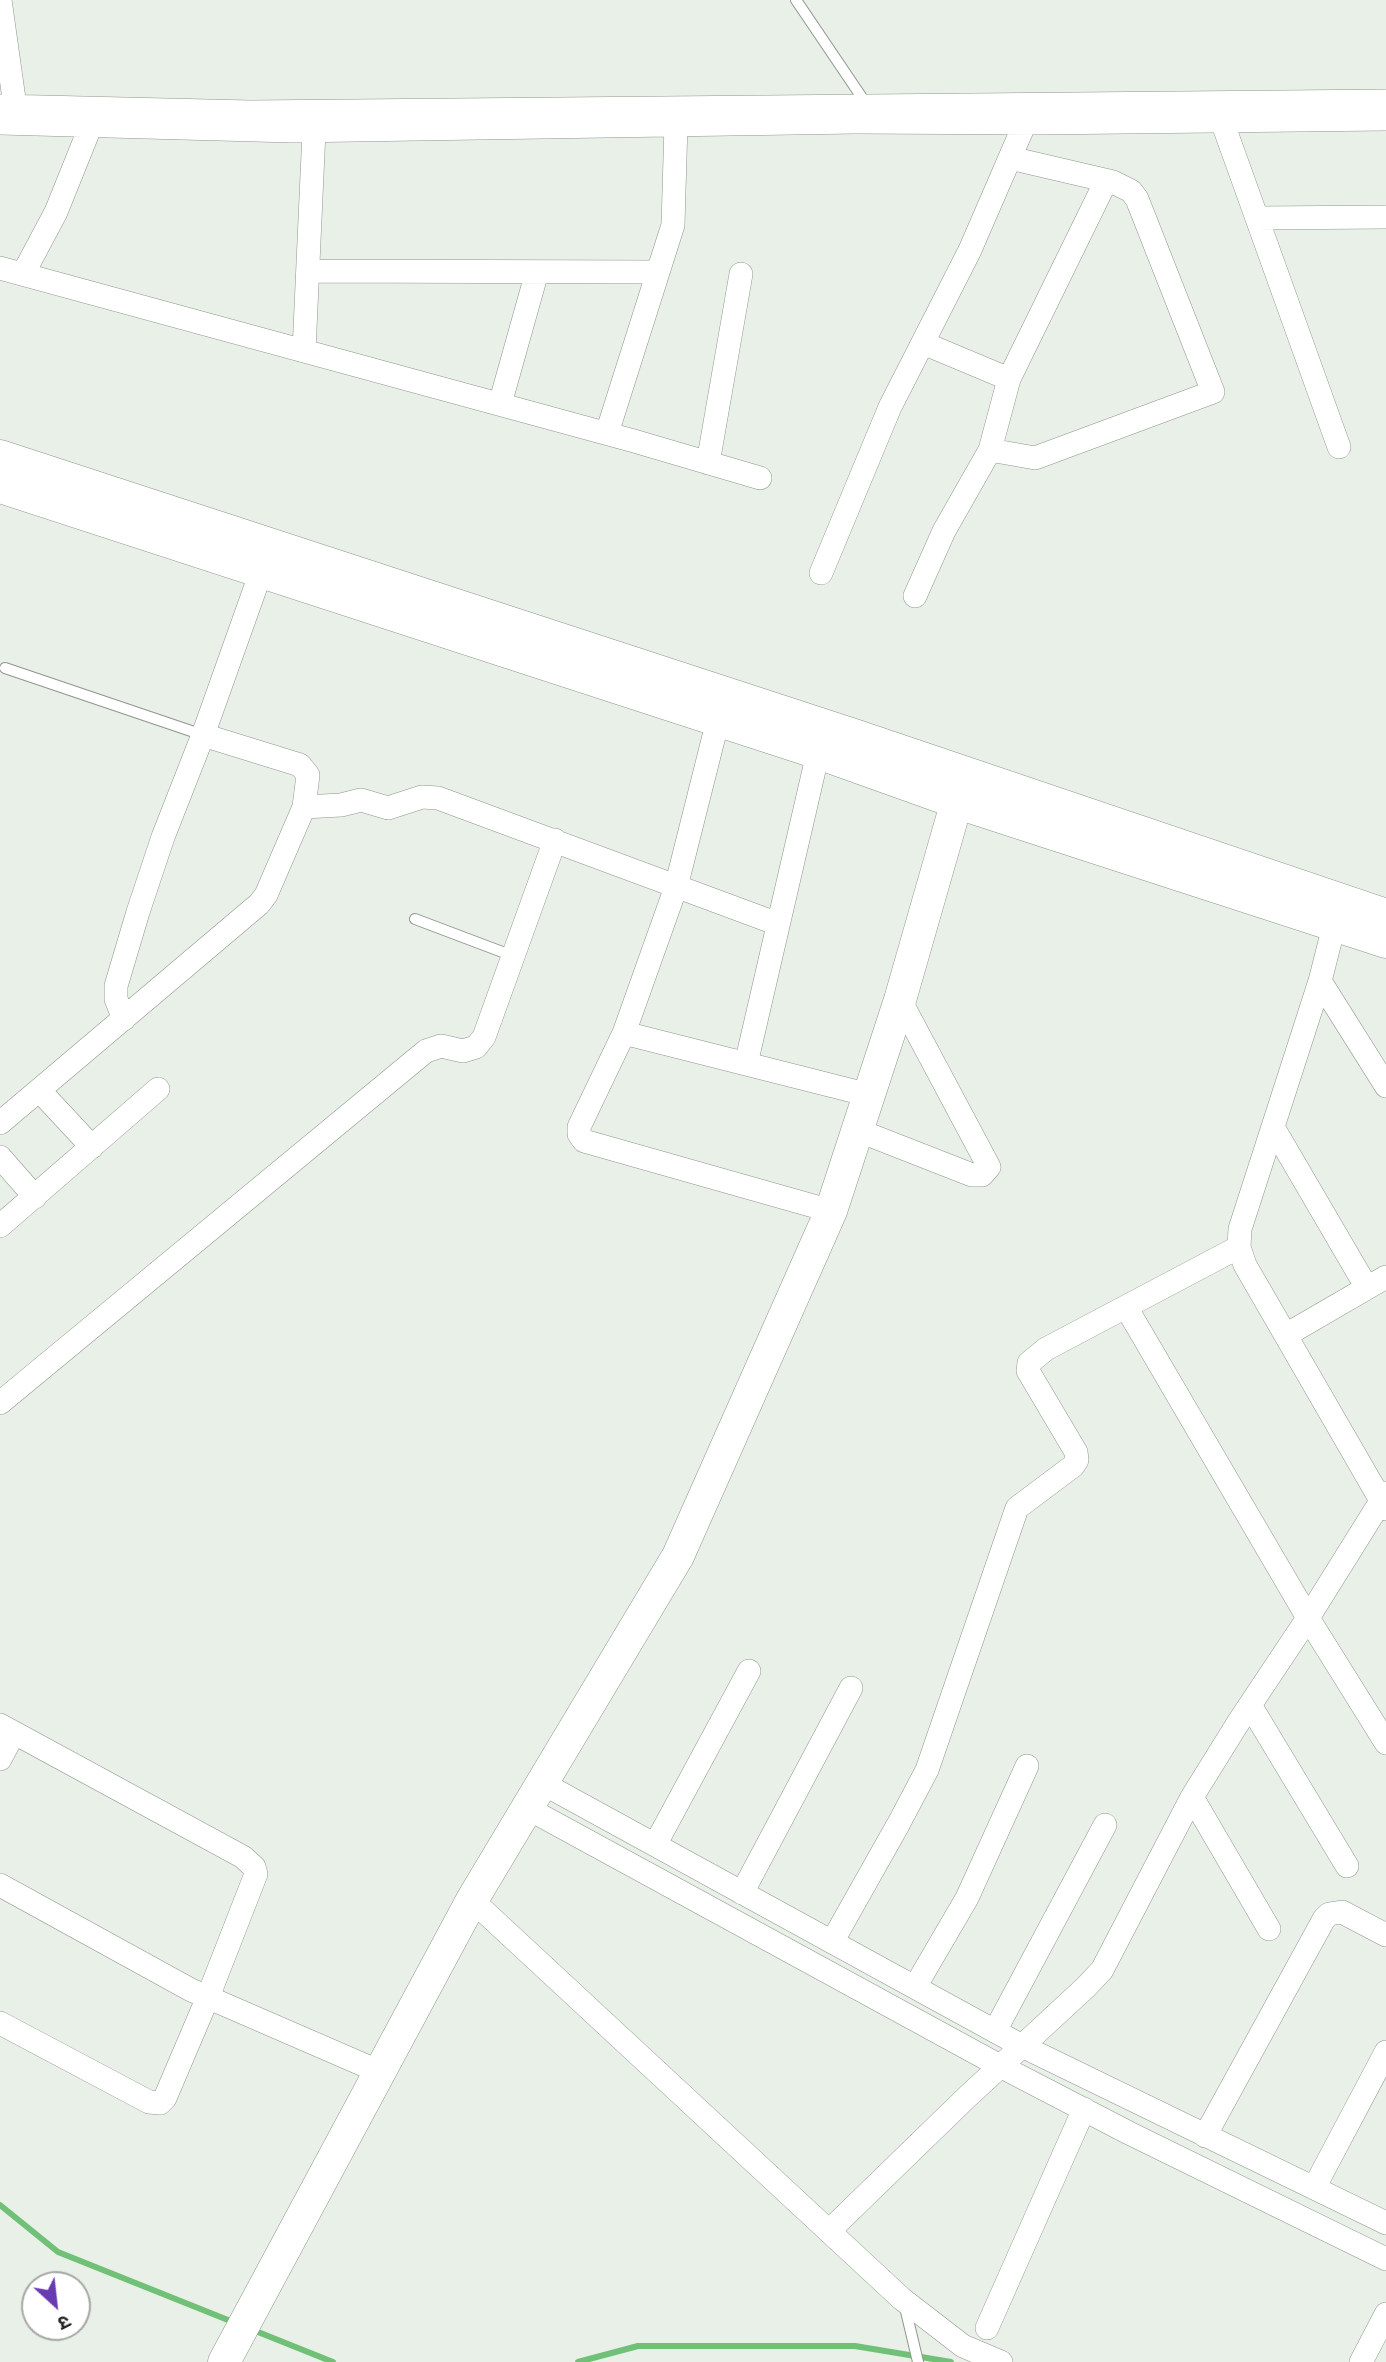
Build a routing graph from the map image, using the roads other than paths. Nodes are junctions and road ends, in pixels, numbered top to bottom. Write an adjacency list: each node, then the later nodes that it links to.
1 (0, 0): 5 (street)
2 (796, 0): 4 (lane)
3 (1386, 101): 6 (street)
4 (867, 105): 6 (street); 7 (street)
5 (5, 112): 7 (street)
6 (1075, 113): 9 (street); 10 (street)
7 (94, 117): 12 (street); 21 (street)
8 (1386, 118): 9 (street)
9 (1222, 121): 16 (street)
10 (1025, 123): 11 (street); 13 (street)
11 (676, 124): 12 (street); 20 (street)
12 (314, 131): 18 (street)
13 (1010, 158): 14 (street); 23 (street)
14 (1106, 181): 25 (street); 29 (street)
15 (1386, 217): 16 (street)
16 (1257, 218): 28 (street)
17 (0, 268): 21 (street)
18 (308, 271): 19 (street); 24 (street)
19 (537, 272): 20 (street); 26 (street)
20 (658, 272): 27 (street)
21 (23, 274): 24 (street)
22 (741, 274): 31 (street)
23 (923, 343): 25 (street); 35 (street)
24 (304, 351): 26 (street)
25 (1009, 379): 29 (street)
26 (500, 404): 27 (street)
27 (607, 433): 31 (street)
28 (1339, 447)
29 (990, 450): 36 (street)
30 (0, 456): 41 (main road)
31 (708, 463): 32 (street)
32 (760, 478)
33 (0, 487): 34 (main road)
34 (261, 572): 38 (main road); 39 (street)
35 (821, 573)
36 (915, 596)
37 (5, 668): 39 (lane)
38 (718, 720): 40 (main road); 45 (street)
39 (203, 735): 43 (street); 54 (street)
40 (818, 753): 42 (main road); 48 (street)
41 (965, 773): 42 (main road); 46 (main road)
42 (958, 803): 49 (main road); 53 (main road)
43 (304, 807): 44 (street); 54 (street)
44 (555, 840): 45 (street); 51 (street)
45 (676, 887): 48 (street); 55 (street)
46 (1386, 915)
47 (415, 919): 51 (lane)
48 (778, 924): 56 (street)
49 (1334, 926): 50 (main road); 52 (street)
50 (1386, 942)
51 (513, 956): 73 (street)
52 (1320, 981): 57 (street); 62 (street)
53 (900, 1000): 60 (main road); 63 (street)
54 (124, 1018): 59 (street)
55 (624, 1033): 56 (street); 67 (street)
56 (746, 1063): 60 (street)
57 (1386, 1086)
58 (158, 1089): 64 (street)
59 (39, 1090): 61 (street); 64 (street)
60 (869, 1096): 63 (main road)
61 (0, 1123)
62 (1273, 1127): 69 (street); 70 (street)
63 (858, 1130): 67 (main road)
64 (92, 1147): 66 (street)
65 (0, 1157): 66 (street)
66 (35, 1197): 68 (street)
67 (831, 1211): 83 (main road)
68 (0, 1226)
69 (1239, 1247): 71 (street); 72 (street)
70 (1377, 1283): 72 (street)
71 (1126, 1307): 75 (street); 95 (street)
72 (1286, 1335): 74 (street)
73 (0, 1403)
74 (1384, 1501): 75 (street)
75 (1308, 1618): 78 (street); 80 (street)
76 (749, 1671): 86 (street)
77 (851, 1688): 90 (street)
78 (1250, 1705): 84 (street); 87 (street)
79 (7, 1729): 81 (street); 97 (street)
80 (1386, 1744)
81 (0, 1759)
82 (1027, 1766): 96 (street)
83 (534, 1795): 86 (street); 89 (main road); 94 (street)
84 (1192, 1797): 92 (street); 100 (street)
85 (1105, 1825): 99 (street)
86 (654, 1845): 90 (street)
87 (1347, 1866)
88 (0, 1885): 97 (street)
89 (480, 1886): 103 (main road); 110 (street)
90 (742, 1893): 91 (street)
91 (779, 1912): 94 (street); 95 (street)
92 (1269, 1929)
93 (1386, 1935): 105 (street)
94 (764, 1938): 102 (street)
95 (832, 1942): 96 (street)
96 (915, 1987): 99 (street)
97 (208, 1997): 98 (street); 103 (street)
98 (0, 2023)
99 (995, 2031): 100 (street)
100 (1022, 2046): 102 (street); 105 (street)
101 (1386, 2052): 107 (street)
102 (1000, 2066): 104 (street); 110 (street)
103 (380, 2072): 116 (main road)
104 (1084, 2109): 108 (street); 115 (street)
105 (1205, 2136): 106 (street)
106 (1255, 2160): 107 (street); 108 (street)
107 (1314, 2188): 109 (street)
108 (1243, 2189): 111 (street)
109 (1377, 2218): 111 (street)
110 (829, 2231): 113 (street)
111 (1353, 2243): 112 (street)
112 (1386, 2259)
113 (902, 2299): 117 (lane); 118 (street)
114 (1386, 2314): 119 (street)
115 (987, 2328)
116 (224, 2362)
117 (918, 2362)
118 (1001, 2362)
119 (1361, 2362)

